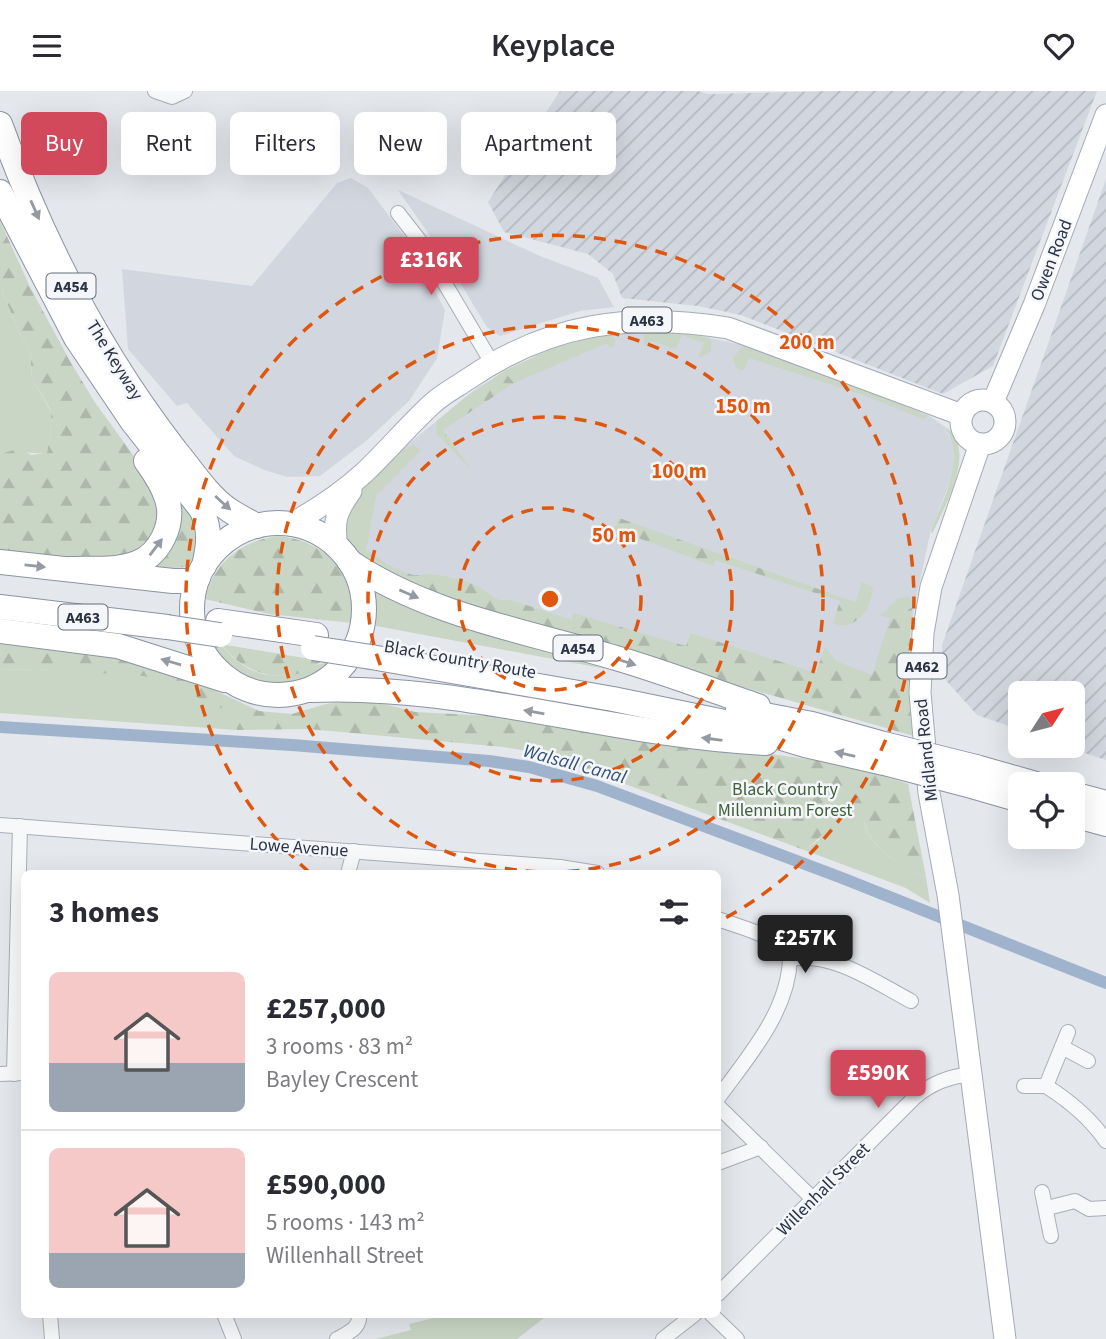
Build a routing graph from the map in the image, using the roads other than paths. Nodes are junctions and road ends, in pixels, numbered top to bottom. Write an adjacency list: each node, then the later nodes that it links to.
1 (155, 91): 2 (street)
2 (186, 91)
3 (1106, 115): 9 (main road, Owen Road)
4 (0, 124): 14 (highway, The Keyway / A454, one-way to 14)
5 (0, 192): 7 (highway, The Keyway / A454)
6 (398, 212): 8 (street)
7 (76, 338): 17 (highway, one-way to 7); 18 (highway, The Keyway / A454)
8 (492, 363): 10 (main road, A463); 12 (main road, A463)
9 (993, 402): 10 (main road); 11 (main road)
10 (962, 415): 11 (main road)
11 (980, 443): 46 (main road, Midland Road / A462)
12 (365, 472): 13 (main road); 15 (main road)
13 (291, 524): 14 (highway); 15 (highway)
14 (257, 526): 18 (highway)
15 (343, 554): 24 (highway); 25 (highway, A454, one-way to 25)
16 (0, 562): 17 (highway, one-way to 17)
17 (71, 569): 18 (highway)
18 (201, 572): 23 (highway)
19 (0, 592): 21 (highway, Black Country Route / A463)
20 (0, 607): 21 (highway, Black Country Route / A463)
21 (166, 620): 25 (highway, Black Country Route / A463, bridge)
22 (0, 631): 23 (highway, one-way to 22)
23 (236, 684): 24 (highway)
24 (305, 691): 25 (highway, A454, one-way to 24)
25 (808, 734): 26 (highway, Black Country Route / A454, bridge)
26 (976, 777): 27 (highway, Black Country Route / A454); 28 (highway, Black Country Route / A454)
27 (1008, 781)
28 (1008, 794)
29 (1085, 797): 30 (highway)
30 (1106, 803)
31 (1085, 818): 32 (highway)
32 (1106, 824)
33 (0, 825): 34 (street, Lowe Avenue)
34 (20, 826): 35 (street, Lowe Avenue); 41 (street)
35 (354, 851): 36 (street); 37 (street, Lowe Avenue)
36 (349, 870)
37 (560, 870)
38 (721, 920): 39 (street)
39 (790, 959): 40 (street); 49 (street)
40 (911, 1001)
41 (20, 1020): 45 (street)
42 (1068, 1032): 43 (street)
43 (1062, 1047): 44 (street); 48 (street)
44 (1088, 1061)
45 (13, 1074)
46 (970, 1074): 55 (street, Willenhall Street); 70 (main road, A462)
47 (1024, 1086): 48 (street)
48 (1046, 1086): 51 (street)
49 (721, 1094)
50 (721, 1109): 52 (street)
51 (1106, 1141)
52 (761, 1147): 53 (street); 55 (street)
53 (721, 1162)
54 (1042, 1192): 56 (street)
55 (814, 1200): 59 (street, Willenhall Street)
56 (1047, 1208): 57 (street); 58 (street)
57 (1106, 1208)
58 (1051, 1236)
59 (721, 1291)
60 (50, 1318): 65 (street)
61 (226, 1318): 66 (street)
62 (358, 1318): 67 (street)
63 (690, 1318): 68 (street)
64 (715, 1318): 69 (street)
65 (52, 1339)
66 (234, 1339)
67 (337, 1339)
68 (663, 1339)
69 (737, 1339)
70 (1004, 1339)

